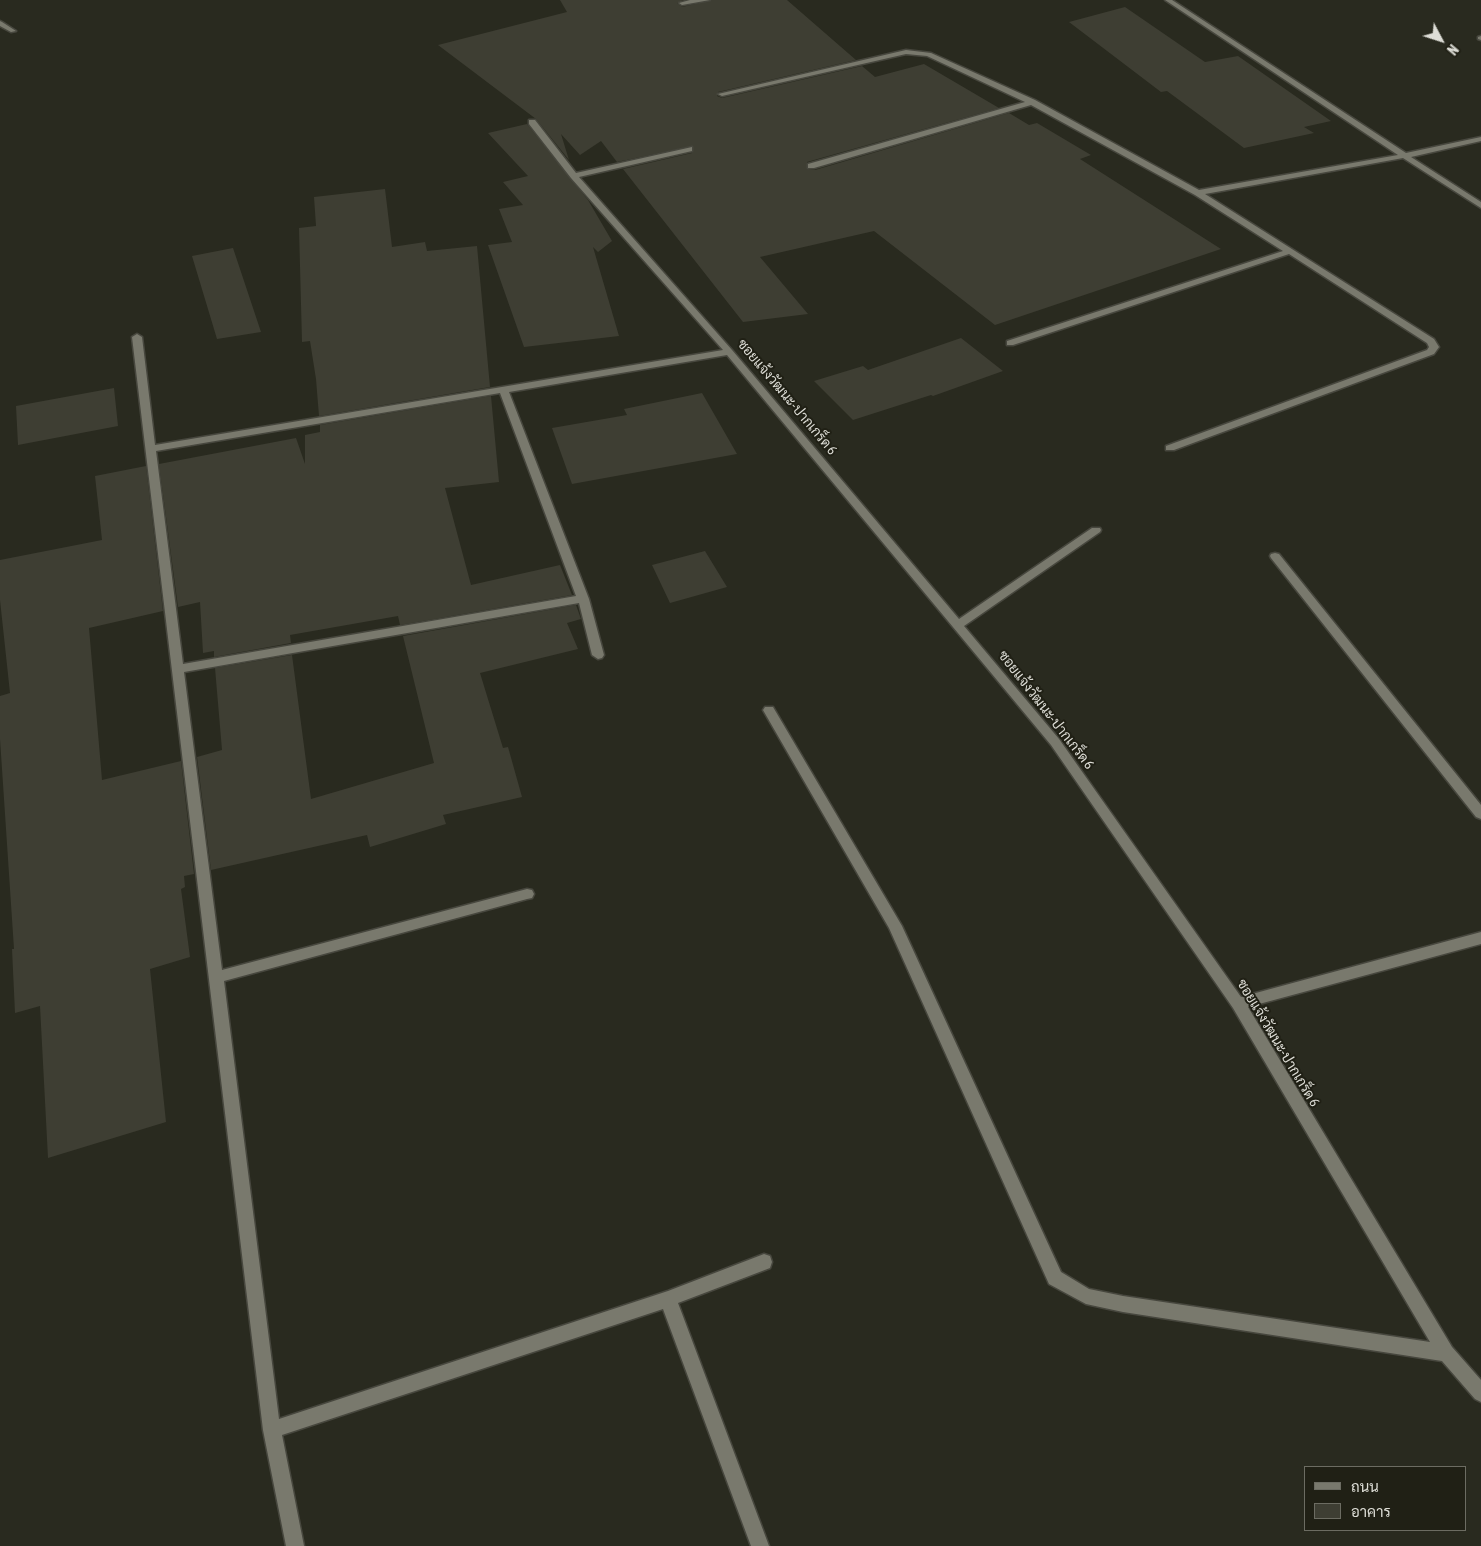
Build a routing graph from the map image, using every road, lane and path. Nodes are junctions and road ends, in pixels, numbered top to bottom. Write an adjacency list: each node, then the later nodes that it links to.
1 (707, 0): 3 (street)
2 (1168, 0): 11 (street)
3 (682, 3)
4 (0, 22): 5 (street)
5 (13, 31)
6 (722, 94): 7 (street)
7 (1032, 102): 12 (street); 14 (street)
8 (532, 122): 13 (street, ซอยแจ้งวัฒนะ-ปากเกร็ด 6)
9 (1481, 139): 11 (street)
10 (689, 148): 13 (street)
11 (1404, 156): 14 (street); 15 (street)
12 (811, 166)
13 (574, 176): 19 (street, ซอยแจ้งวัฒนะ-ปากเกร็ด 6)
14 (1198, 193): 16 (street)
15 (1481, 206)
16 (1291, 251): 18 (street); 21 (street)
17 (137, 337): 22 (street)
18 (1010, 343)
19 (729, 352): 20 (street); 26 (street, ซอยแจ้งวัฒนะ-ปากเกร็ด 6)
20 (504, 391): 22 (street); 25 (street)
21 (1170, 448)
22 (152, 449): 28 (street)
23 (1096, 530): 26 (street)
24 (1275, 556): 30 (street)
25 (583, 599): 27 (street); 28 (street)
26 (958, 625): 34 (street, ซอยแจ้งวัฒนะ-ปากเกร็ด 6)
27 (598, 656)
28 (178, 668): 33 (street)
29 (770, 710): 37 (street)
30 (1481, 814)
31 (527, 894): 33 (street)
32 (1481, 938): 34 (street)
33 (216, 977): 39 (street)
34 (1238, 1004): 37 (street, ซอยแจ้งวัฒนะ-ปากเกร็ด 6)
35 (764, 1262): 36 (street)
36 (668, 1298): 39 (street); 41 (street)
37 (1446, 1352): 38 (street, ซอยแจ้งวัฒนะ-ปากเกร็ด 6)
38 (1481, 1393)
39 (272, 1430): 40 (street)
40 (295, 1546)
41 (760, 1546)

